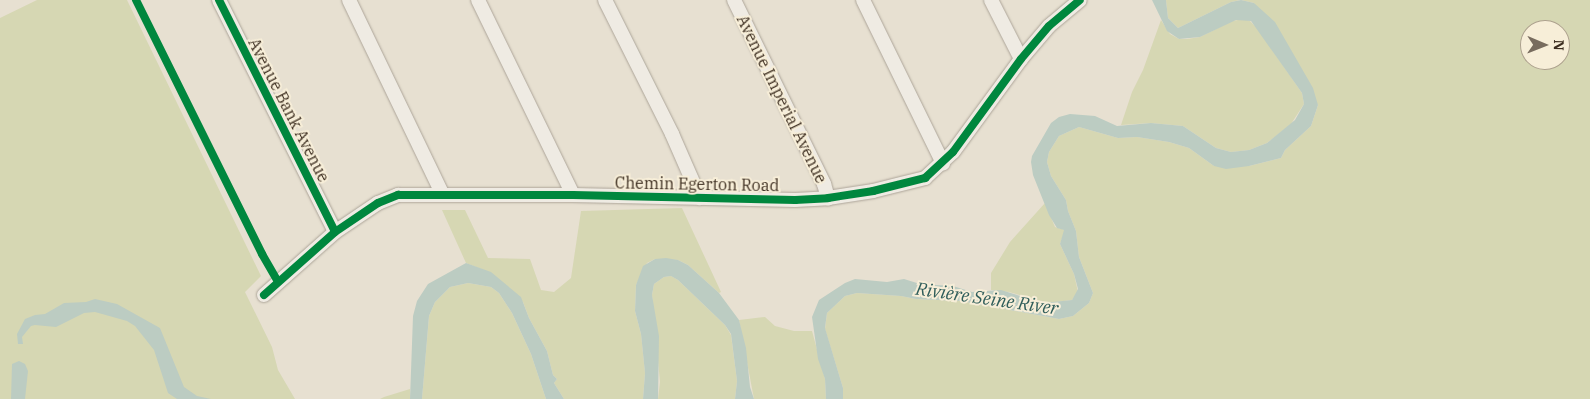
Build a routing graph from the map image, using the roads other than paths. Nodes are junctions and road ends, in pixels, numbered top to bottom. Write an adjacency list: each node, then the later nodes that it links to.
1 (219, 0): 15 (street, Avenue Bank Avenue)
2 (349, 0): 11 (street)
3 (478, 0): 12 (street)
4 (605, 0): 13 (street)
5 (734, 0): 14 (street, Avenue Imperial Avenue)
6 (863, 0): 10 (street)
7 (991, 0): 9 (street)
8 (1080, 0): 9 (street, Chemin Egerton Road)
9 (1021, 59): 10 (street, Chemin Egerton Road)
10 (943, 163): 14 (street, Chemin Egerton Road)
11 (442, 193): 12 (street, Chemin Egerton Road); 15 (street, Chemin Egerton Road)
12 (573, 195): 13 (street, Chemin Egerton Road)
13 (700, 198): 14 (street, Chemin Egerton Road)
14 (828, 198)
15 (335, 232): 16 (street, Chemin Egerton Road)
16 (264, 295)

